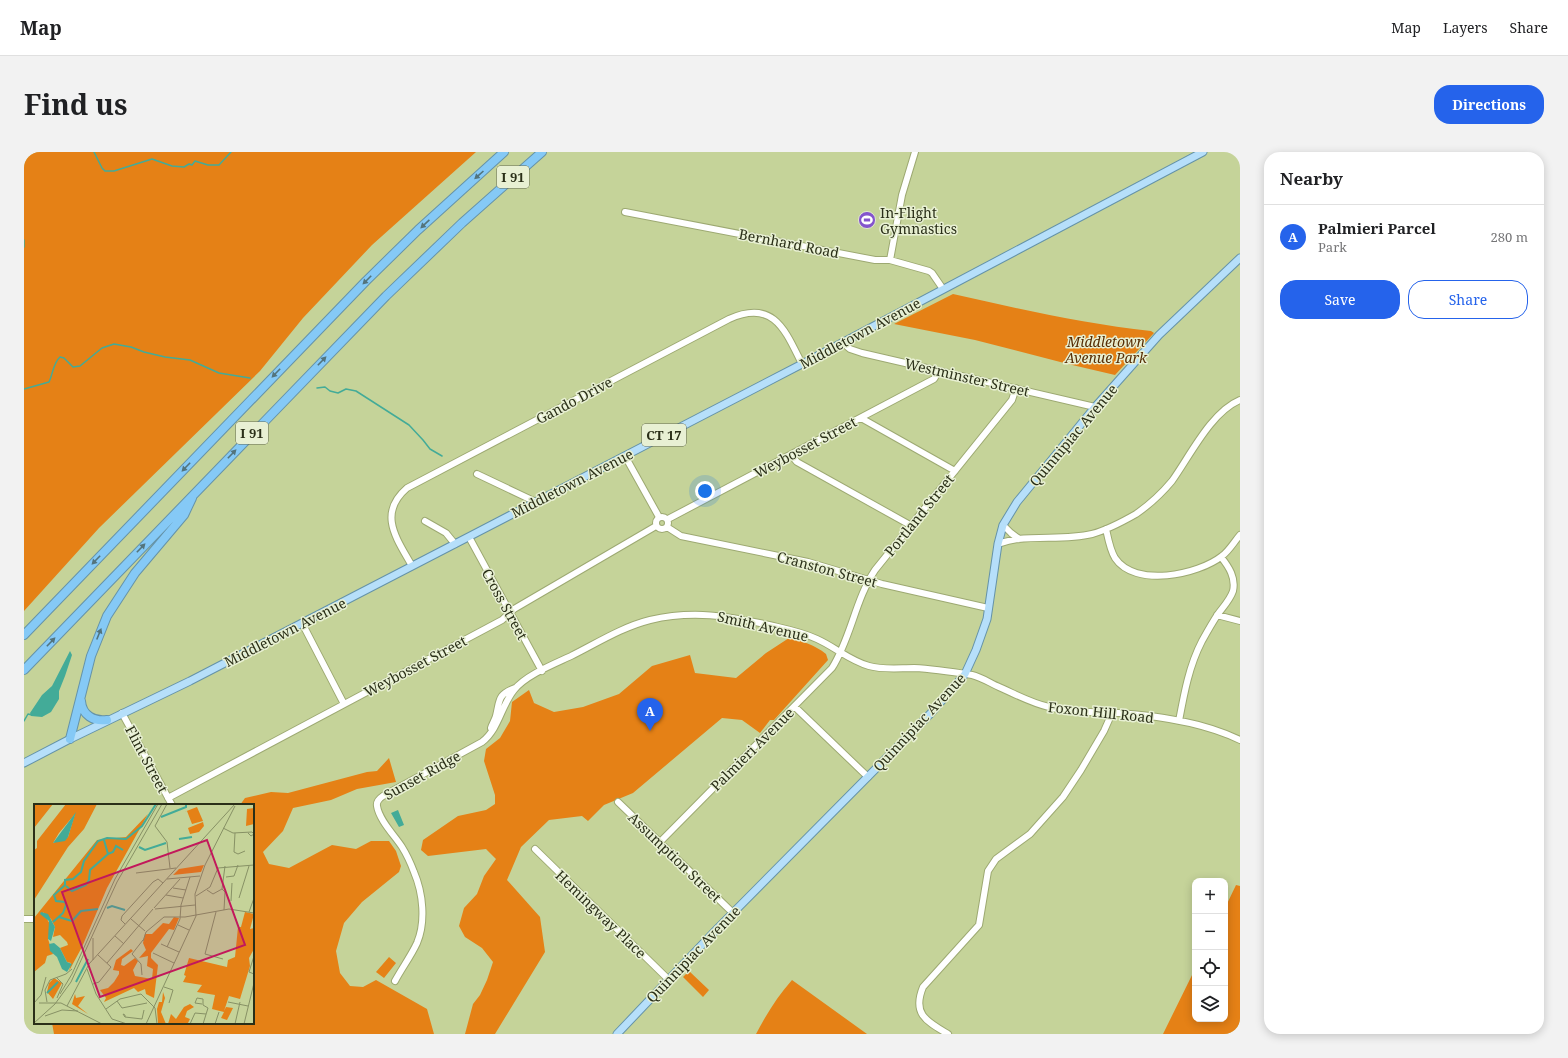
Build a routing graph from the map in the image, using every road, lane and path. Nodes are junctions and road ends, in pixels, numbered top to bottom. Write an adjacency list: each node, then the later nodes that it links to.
1 (504, 152): 43 (highway, I 91, one-way to 43)
2 (542, 152): 20 (highway, I 91, one-way to 2)
3 (915, 152): 7 (street)
4 (1203, 152): 8 (main road, Middletown Avenue / CT 17)
5 (625, 212): 7 (street, Bernhard Road)
6 (1240, 258): 14 (main road, Quinnipiac Avenue)
7 (890, 260): 8 (street, Bernhard Road)
8 (943, 289): 9 (main road, Middletown Avenue / CT 17)
9 (842, 342): 10 (main road, Middletown Avenue / CT 17); 11 (street, Westminster Street)
10 (802, 364): 17 (main road, Middletown Avenue / CT 17); 36 (street, Gando Drive)
11 (939, 371): 12 (street, Westminster Street); 15 (street, Weybosset Street)
12 (1016, 388): 14 (street, Westminster Street); 18 (street, Portland Street)
13 (1240, 400): 29 (street)
14 (1094, 407): 27 (main road, Quinnipiac Avenue)
15 (861, 418): 16 (street, Weybosset Street); 18 (street)
16 (791, 455): 23 (street, Weybosset Street); 25 (street)
17 (625, 456): 21 (main road, Middletown Avenue / CT 17); 22 (street)
18 (955, 471): 25 (street, Portland Street)
19 (477, 474): 21 (street)
20 (194, 493): 45 (highway, I 91, one-way to 20); 48 (highway, one-way to 20)
21 (536, 502): 31 (main road, Middletown Avenue / CT 17)
22 (659, 517): 23 (street); 26 (street)
23 (668, 520): 28 (street)
24 (425, 521): 33 (street)
25 (910, 525): 37 (street, Portland Street)
26 (656, 526): 28 (street); 39 (street, Weybosset Street)
27 (1004, 526): 32 (street); 34 (main road, Quinnipiac Avenue)
28 (667, 527): 37 (street, Cranston Street)
29 (1106, 529): 32 (street); 35 (street)
30 (1240, 535): 35 (street)
31 (469, 537): 33 (main road, Middletown Avenue / CT 17); 39 (street, Cross Street)
32 (1019, 539): 34 (street)
33 (455, 544): 36 (main road, Middletown Avenue / CT 17)
34 (998, 544): 38 (main road, Quinnipiac Avenue)
35 (1221, 557): 40 (street)
36 (412, 566): 42 (main road, Middletown Avenue / CT 17)
37 (868, 580): 38 (street, Cranston Street); 44 (street, Portland Street)
38 (988, 608): 47 (main road, Quinnipiac Avenue)
39 (509, 612): 46 (street, Cross Street); 49 (street, Weybosset Street)
40 (1218, 615): 41 (street); 54 (street)
41 (1240, 621)
42 (302, 623): 49 (street); 51 (main road, Middletown Avenue / CT 17)
43 (24, 635)
44 (840, 653): 46 (street, Smith Avenue); 47 (street, Smith Avenue); 50 (street, Palmieri Avenue)
45 (24, 670)
46 (542, 670): 66 (street, Sunset Ridge)
47 (965, 674): 52 (street, Foxon Hill Road); 58 (main road, Quinnipiac Avenue)
48 (80, 698): 53 (highway); 55 (highway)
49 (344, 704): 59 (street, Weybosset Street)
50 (795, 707): 58 (street); 62 (street, Palmieri Avenue)
51 (122, 713): 53 (main road, Middletown Avenue / CT 17); 59 (street, Flint Street)
52 (1112, 713): 54 (street, Foxon Hill Road); 68 (street)
53 (107, 720): 55 (main road, Middletown Avenue / CT 17)
54 (1179, 721): 56 (street, Foxon Hill Road)
55 (70, 738): 57 (main road, Middletown Avenue / CT 17)
56 (1240, 740)
57 (24, 763)
58 (868, 777): 64 (main road, Quinnipiac Avenue)
59 (168, 798): 61 (street, Flint Street)
60 (618, 802): 62 (street, Assumption Street)
61 (171, 804)
62 (660, 842): 64 (street, Assumption Street)
63 (535, 849): 65 (street, Hemingway Place)
64 (733, 913): 65 (main road, Quinnipiac Avenue)
65 (668, 979): 67 (main road, Quinnipiac Avenue)
66 (395, 981)
67 (616, 1034)
68 (948, 1034)

